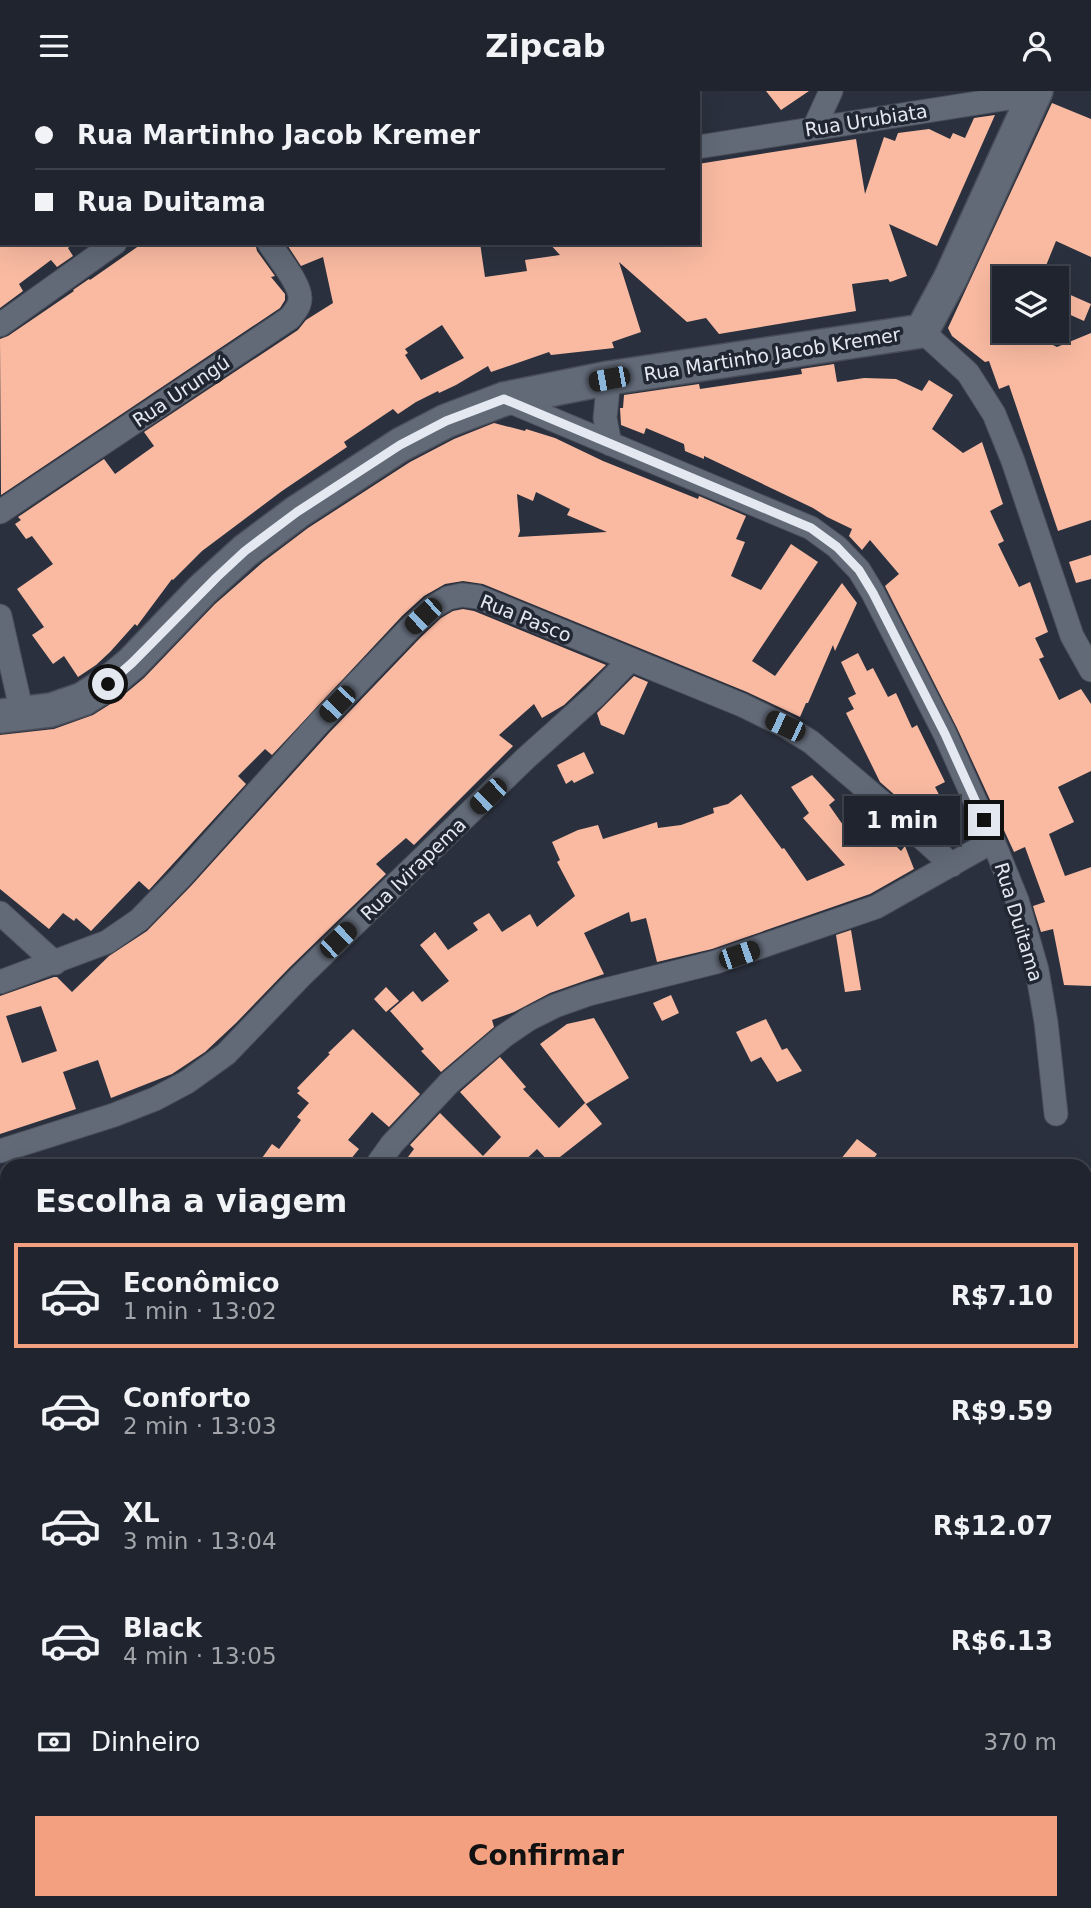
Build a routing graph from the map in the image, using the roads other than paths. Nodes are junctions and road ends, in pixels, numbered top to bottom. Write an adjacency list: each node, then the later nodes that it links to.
1 (831, 91): 3 (street)
2 (1035, 93): 3 (street, Rua Urubiata); 8 (street, Rua Martinho Jacob Kremer)
3 (814, 128): 4 (street, Rua Urubiata)
4 (700, 147)
5 (112, 245): 7 (street)
6 (270, 245): 12 (street, Rua Urungú)
7 (0, 325)
8 (922, 331): 9 (street, Rua Martinho Jacob Kremer); 15 (street)
9 (609, 379): 10 (street, Rua Martinho Jacob Kremer); 11 (street)
10 (504, 399): 11 (street, Rua Duitama); 16 (street, Rua Martinho Jacob Kremer)
11 (610, 444): 17 (street, Rua Duitama)
12 (0, 512)
13 (0, 617): 16 (street)
14 (629, 660): 18 (street, Rua Pasco); 20 (street, Rua Pasco); 23 (street, Rua Ivirapema)
15 (1091, 670)
16 (11, 714)
17 (993, 841): 18 (street); 22 (street, Rua Duitama)
18 (952, 865): 24 (street)
19 (0, 913): 20 (street)
20 (55, 963): 21 (street, Rua Pasco)
21 (0, 982)
22 (1056, 1114)
23 (0, 1151)
24 (381, 1159)

